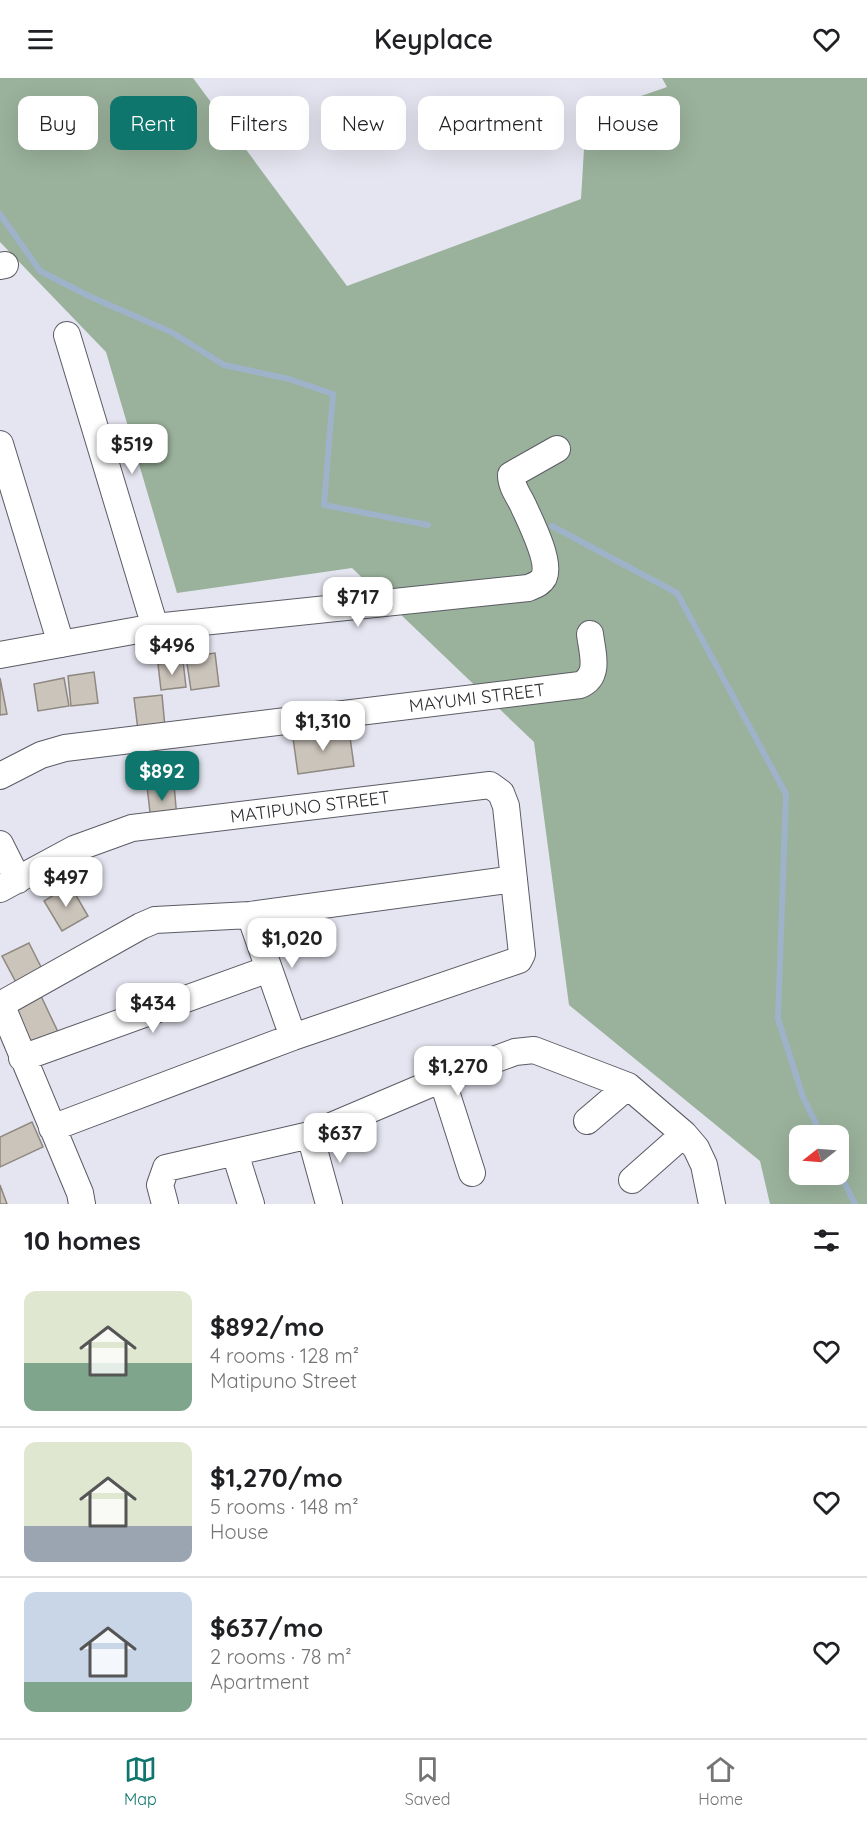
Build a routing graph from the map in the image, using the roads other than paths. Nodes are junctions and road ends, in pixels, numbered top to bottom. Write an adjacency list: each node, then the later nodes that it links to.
1 (67, 335): 4 (street)
2 (0, 444): 6 (street)
3 (557, 449): 4 (street)
4 (156, 627): 6 (street)
5 (590, 634): 8 (street, MAYUMI STREET)
6 (61, 644): 7 (street)
7 (0, 655)
8 (0, 776)
9 (0, 844): 11 (street)
10 (514, 879): 11 (street, MATIPUNO STREET); 12 (street); 15 (street)
11 (9, 884)
12 (250, 915): 13 (street); 14 (street)
13 (269, 969): 15 (street); 16 (street)
14 (1, 1004): 16 (street)
15 (293, 1037): 20 (street)
16 (22, 1058): 20 (street)
17 (442, 1079): 18 (street); 22 (street); 24 (street)
18 (628, 1086): 19 (street); 21 (street)
19 (587, 1121)
20 (52, 1128): 26 (street)
21 (684, 1134): 25 (street); 30 (street)
22 (310, 1135): 23 (street); 29 (street)
23 (235, 1153): 27 (street); 28 (street)
24 (472, 1173)
25 (632, 1180)
26 (82, 1204)
27 (165, 1204)
28 (251, 1204)
29 (329, 1204)
30 (712, 1204)

